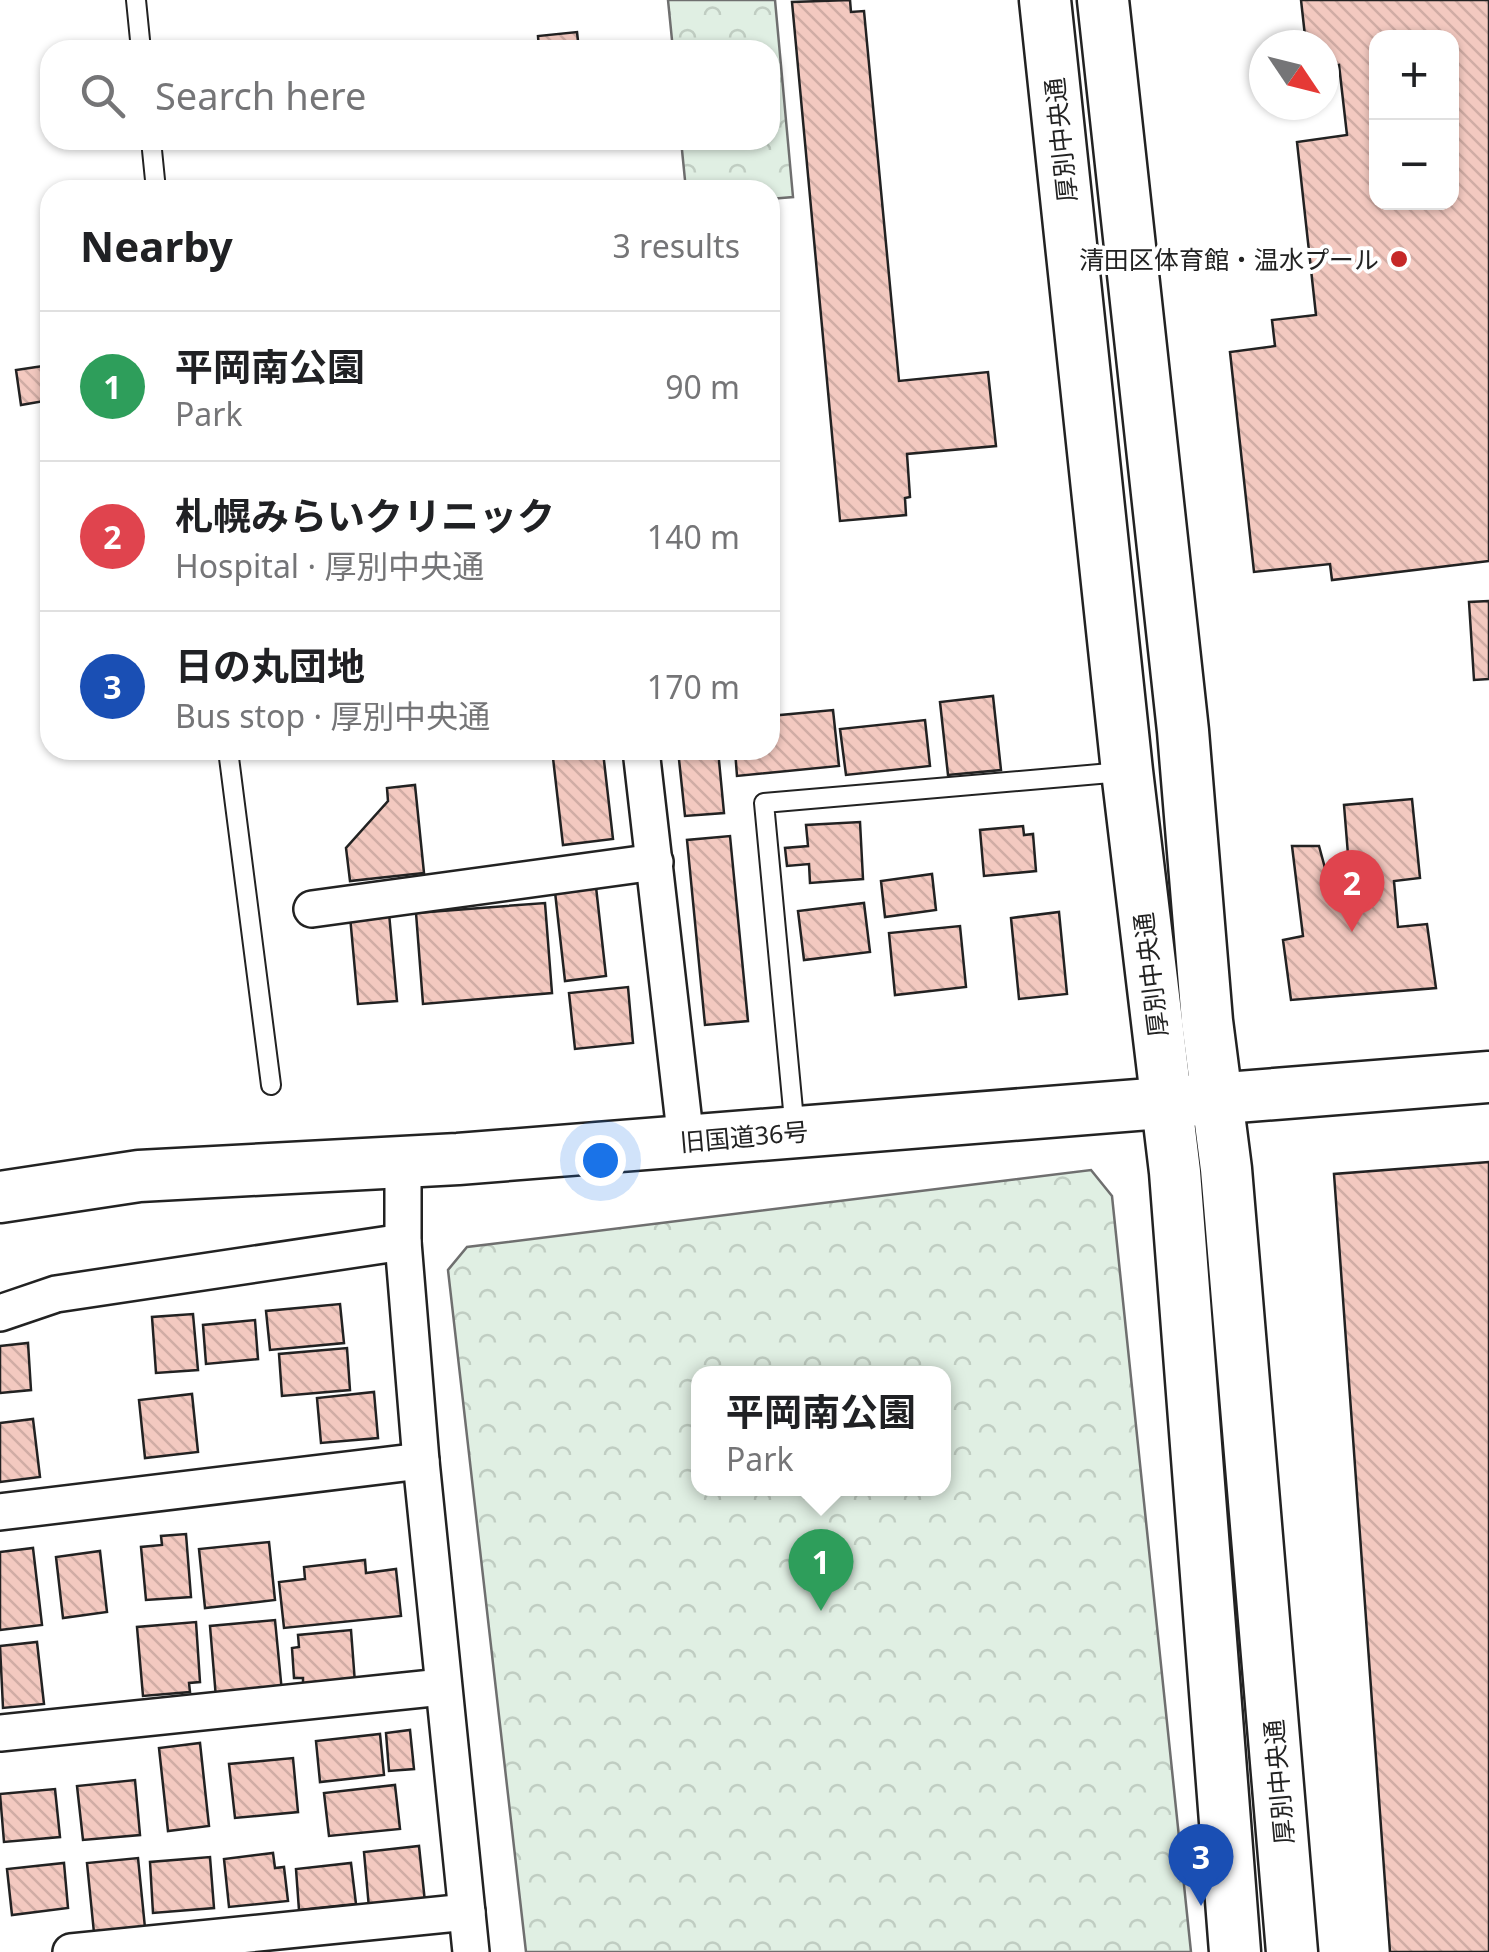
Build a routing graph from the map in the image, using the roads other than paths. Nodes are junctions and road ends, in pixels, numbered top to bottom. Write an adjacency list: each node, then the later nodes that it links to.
1 (136, 0): 4 (lane)
2 (1046, 0): 9 (main road, 厚別中央通)
3 (1103, 0): 14 (main road, 厚別中央通)
4 (140, 40)
5 (152, 150): 6 (lane)
6 (155, 180)
7 (229, 760): 13 (lane)
8 (642, 760): 10 (street)
9 (1127, 771): 15 (main road, 厚別中央通); 16 (lane)
10 (654, 862): 11 (street); 17 (street)
11 (312, 909)
12 (1489, 1077): 14 (main road, 旧国道36号)
13 (270, 1085)
14 (1218, 1100): 15 (main road, 旧国道36号); 30 (main road, 厚別中央通)
15 (1166, 1104): 16 (main road, 旧国道36号); 29 (main road, 厚別中央通)
16 (795, 1130): 17 (main road, 旧国道36号)
17 (686, 1140): 18 (main road, 旧国道36号)
18 (404, 1163): 19 (main road, 旧国道36号); 20 (street)
19 (0, 1197)
20 (403, 1242): 21 (street); 22 (street)
21 (0, 1314)
22 (421, 1461): 23 (street); 24 (street)
23 (0, 1512)
24 (442, 1688): 25 (street); 26 (street)
25 (0, 1733)
26 (466, 1912): 27 (street); 28 (street)
27 (71, 1952)
28 (471, 1952)
29 (1235, 1952)
30 (1292, 1952)

